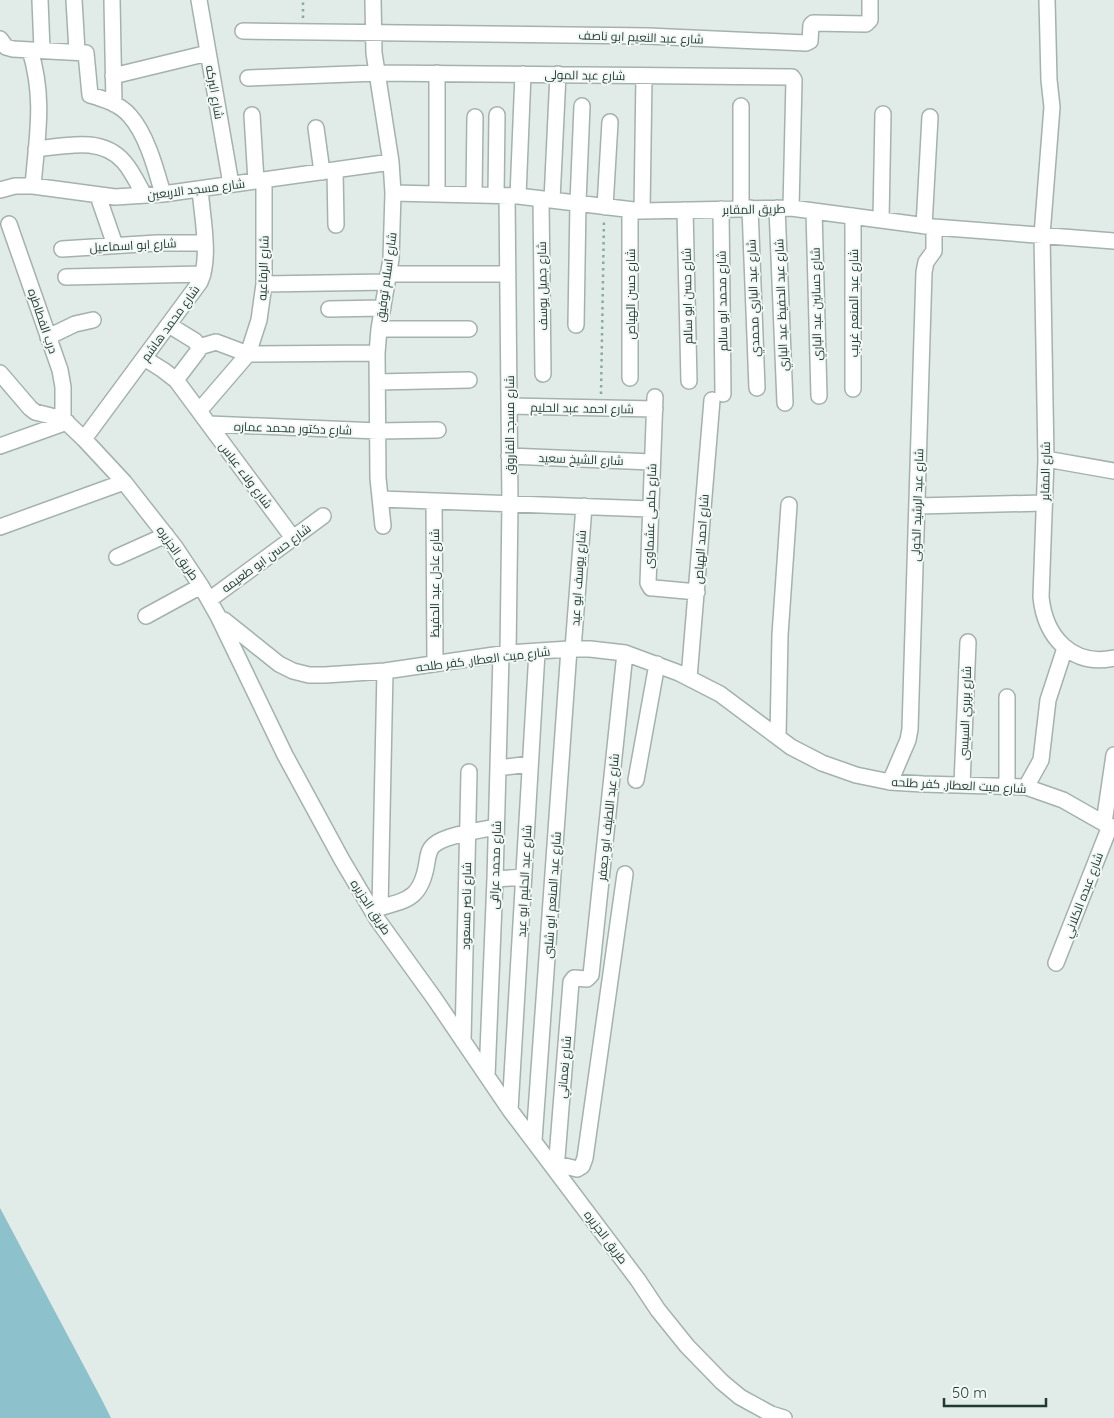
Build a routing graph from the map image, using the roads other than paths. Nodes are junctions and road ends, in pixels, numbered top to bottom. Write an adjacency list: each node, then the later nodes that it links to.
1 (40, 0): 11 (street)
2 (74, 0): 12 (street)
3 (112, 0): 18 (street)
4 (199, 0): 13 (street, شارع البركه)
5 (373, 0): 9 (street, شارع اسلام توفيق)
6 (870, 0): 9 (street, شارع عبد النعيم ابو ناصف)
7 (1047, 0): 60 (street, شارع المقابر)
8 (243, 31): 9 (street)
9 (373, 32): 14 (street, شارع اسلام توفيق)
10 (0, 39): 11 (street)
11 (36, 50): 12 (street); 31 (street)
12 (77, 51): 21 (street)
13 (208, 54): 18 (street); 35 (street, شارع البركه)
14 (376, 73): 15 (street, شارع عبد المولى); 20 (street, شارع عبد المولى); 32 (street, شارع اسلام توفيق)
15 (437, 73): 16 (street, شارع عبد المولى); 41 (street)
16 (523, 74): 17 (street, شارع عبد المولى); 45 (street)
17 (558, 74): 19 (street, شارع عبد المولى); 46 (street, شارع جميل يوسف)
18 (113, 76): 21 (street)
19 (644, 76): 49 (street, شارع عبد المولى); 52 (street, شارع حسن الهياص)
20 (248, 78)
21 (114, 104): 40 (street)
22 (582, 106): 47 (street)
23 (742, 106): 51 (street, شارع عبد الباري محمدي)
24 (883, 114): 56 (street)
25 (252, 115): 34 (street, شارع الرفاعيه)
26 (497, 115): 45 (street)
27 (475, 117): 43 (street)
28 (930, 117): 59 (street, شارع عبد الرشيد الخولى)
29 (610, 122): 48 (street)
30 (316, 128): 33 (street)
31 (36, 149): 36 (street); 42 (street)
32 (391, 162): 33 (street, شارع مسجد الاربعين); 39 (street, شارع اسلام توفيق)
33 (328, 171): 34 (street, شارع مسجد الاربعين); 58 (street)
34 (260, 180): 35 (street, شارع مسجد الاربعين); 69 (street, شارع الرفاعيه)
35 (231, 184): 37 (street, شارع مسجد الاربعين)
36 (33, 186): 38 (street, شارع مسجد الاربعين); 44 (street, شارع مسجد الاربعين)
37 (200, 189): 40 (street, شارع مسجد الاربعين); 62 (street, شارع محمد هاشم)
38 (0, 190)
39 (394, 193): 41 (street, طريق المقابر); 68 (street, شارع اسلام توفيق)
40 (164, 194): 42 (street, شارع مسجد الاربعين)
41 (437, 194): 43 (street, طريق المقابر)
42 (144, 195): 44 (street, شارع مسجد الاربعين)
43 (474, 195): 45 (street, طريق المقابر)
44 (98, 196): 63 (street)
45 (507, 196): 46 (street, طريق المقابر); 66 (street, شارع مسجد الفاروق)
46 (546, 199): 47 (street, طريق المقابر); 83 (street, شارع جميل يوسف)
47 (578, 202): 48 (street, طريق المقابر); 74 (street)
48 (605, 208): 52 (street, طريق المقابر)
49 (784, 208): 51 (street, طريق المقابر); 54 (street, طريق المقابر); 94 (street, شارع عبد الحفيظ عبد الباري)
50 (721, 209): 51 (street, طريق المقابر); 53 (street, طريق المقابر); 92 (street, شارع محمد ابو سالم)
51 (745, 209): 89 (street, شارع عبد الباري محمدي)
52 (636, 210): 53 (street, طريق المقابر); 84 (street, شارع حسن الهياص)
53 (685, 210): 87 (street, شارع حسن ابو سالم)
54 (814, 211): 55 (street, طريق المقابر); 91 (street, شارع حسانين عبد الباري)
55 (853, 216): 56 (street, طريق المقابر); 90 (street, شارع عبد المنعم غريب)
56 (881, 220): 59 (street, طريق المقابر)
57 (9, 224): 77 (street, درب الفطاطره)
58 (336, 225)
59 (929, 227): 60 (street, طريق المقابر); 114 (street, شارع عبد الرشيد الخولى)
60 (1042, 235): 61 (street, طريق المقابر); 104 (street, شارع المقابر)
61 (1114, 241)
62 (204, 243): 63 (street, شارع ابو اسماعيل); 65 (street, شارع محمد هاشم)
63 (115, 245): 64 (street, شارع ابو اسماعيل)
64 (62, 249)
65 (203, 274): 67 (street); 73 (street, شارع محمد هاشم)
66 (508, 274): 68 (street); 95 (street, شارع مسجد الفاروق)
67 (66, 277)
68 (388, 278): 69 (street); 70 (street, شارع اسلام توفيق)
69 (264, 284): 80 (street, شارع الرفاعيه)
70 (383, 308): 71 (street); 75 (street, شارع اسلام توفيق)
71 (329, 309)
72 (92, 320): 77 (street)
73 (168, 325): 78 (street); 81 (street, شارع محمد هاشم)
74 (576, 326)
75 (379, 329): 76 (street); 79 (street, شارع اسلام توفيق)
76 (469, 329)
77 (48, 337): 97 (street, درب الفطاطره)
78 (199, 347): 80 (street); 85 (street)
79 (377, 353): 80 (street); 88 (street, شارع اسلام توفيق)
80 (248, 354): 96 (street)
81 (144, 358): 85 (street, شارع ولاء عباس); 101 (street, شارع محمد هاشم)
82 (0, 373): 97 (street, طريق الجزيره)
83 (543, 374)
84 (630, 378)
85 (176, 380): 96 (street, شارع ولاء عباس)
86 (469, 380): 88 (street)
87 (689, 381)
88 (378, 382): 100 (street, شارع اسلام توفيق)
89 (757, 388)
90 (853, 390)
91 (819, 396)
92 (718, 397): 123 (street, شارع احمد الهياص)
93 (655, 403): 95 (street, شارع احمد عبد الحليم); 105 (street, شارع حلمى عشماوى)
94 (785, 403)
95 (509, 406): 103 (street, شارع مسجد الفاروق)
96 (199, 412): 98 (street, شارع ولاء عباس)
97 (65, 421): 101 (street, طريق الجزيره); 102 (street)
98 (209, 424): 100 (street, شارع دكتور محمد عماره); 120 (street, شارع ولاء عباس)
99 (438, 430): 100 (street, شارع دكتور محمد عماره)
100 (378, 431): 108 (street, شارع اسلام توفيق)
101 (84, 439): 107 (street, طريق الجزيره)
102 (0, 446)
103 (510, 456): 105 (street, شارع الشيخ سعيد); 110 (street, شارع مسجد الفاروق)
104 (1046, 459): 106 (street); 111 (street, شارع المقابر)
105 (652, 462): 115 (street, شارع حلمى عشماوى)
106 (1114, 472)
107 (124, 482): 118 (street); 119 (street, طريق الجزيره)
108 (380, 499): 109 (street); 117 (street, شارع اسلام توفيق)
109 (434, 501): 110 (street); 134 (street, شارع عادل عبد الحفيظ)
110 (510, 503): 112 (street); 132 (street, شارع مسجد الفاروق)
111 (1044, 503): 114 (street); 128 (street, شارع المقابر)
112 (584, 506): 115 (street); 129 (street, شارع يوسف ابو عيد)
113 (789, 506): 139 (street)
114 (917, 506): 145 (street, شارع عبد الرشيد الخولى)
115 (650, 509): 123 (street, شارع حلمى عشماوى)
116 (323, 516): 120 (street, شارع حسن ابو طعيمه)
117 (383, 526)
118 (0, 527)
119 (166, 535): 121 (street); 122 (street, طريق الجزيره)
120 (293, 538): 124 (street, شارع حسن ابو طعيمه)
121 (117, 557)
122 (201, 586): 124 (street, طريق الجزيره); 125 (street)
123 (697, 592): 137 (street, شارع احمد الهياص)
124 (209, 600): 126 (street, طريق الجزيره)
125 (146, 616)
126 (218, 616): 136 (street, شارع ميت العطار, كفر طلحه); 155 (street, طريق الجزيره)
127 (968, 642): 146 (street, شارع بربري السيسى)
128 (1065, 648): 133 (street, شارع المقابر); 148 (street)
129 (571, 649): 130 (street, شارع ميت العطار, كفر طلحه); 131 (street, شارع ميت العطار, كفر طلحه); 161 (street, شارع عبد المنعم ابو شلبى)
130 (537, 652): 132 (street, شارع ميت العطار, كفر طلحه); 141 (street, شارع عبد الحليم ابو عيد)
131 (625, 653): 135 (street, شارع ميت العطار, كفر طلحه); 157 (street, شارع عبد اللطيف ابو جعفر)
132 (504, 654): 134 (street, شارع ميت العطار, كفر طلحه); 142 (street, شارع محمد عراقى)
133 (1114, 658)
134 (435, 664): 136 (street, شارع ميت العطار, كفر طلحه)
135 (657, 664): 137 (street, شارع ميت العطار, كفر طلحه); 144 (street)
136 (385, 671): 155 (street)
137 (689, 678): 139 (street, شارع ميت العطار, كفر طلحه)
138 (1007, 697): 147 (street)
139 (778, 737): 145 (street, شارع ميت العطار, كفر طلحه)
140 (1114, 755): 149 (street, شارع عبده الكلاني)
141 (530, 764): 142 (street); 153 (street, شارع عبد الحليم ابو عيد)
142 (498, 768): 150 (street, شارع محمد عراقى)
143 (469, 772): 151 (street, شارع ناصر مسعود)
144 (636, 780)
145 (890, 782): 146 (street, شارع ميت العطار, كفر طلحه)
146 (962, 784): 147 (street, شارع ميت العطار, كفر طلحه)
147 (1007, 786): 148 (street, شارع ميت العطار, كفر طلحه)
148 (1026, 787): 149 (street, شارع ميت العطار, كفر طلحه)
149 (1109, 826): 156 (street, شارع عبده الكلاني)
150 (496, 827): 151 (street); 154 (street, شارع محمد عراقى)
151 (468, 834): 155 (street); 158 (street, شارع ناصر مسعود)
152 (625, 874): 162 (street)
153 (524, 877): 154 (street); 160 (street, شارع عبد الحليم ابو عيد)
154 (495, 879): 159 (street, شارع محمد عراقى)
155 (376, 909): 158 (street, طريق الجزيره)
156 (1056, 963)
157 (587, 979): 162 (street, شارع نعماني)
158 (463, 1040): 159 (street, طريق الجزيره)
159 (487, 1076): 160 (street, طريق الجزيره)
160 (510, 1110): 161 (street, طريق الجزيره)
161 (534, 1140): 162 (street, طريق الجزيره)
162 (556, 1167): 163 (street, طريق الجزيره)
163 (752, 1411): 164 (street, طريق الجزيره)
164 (784, 1418)

